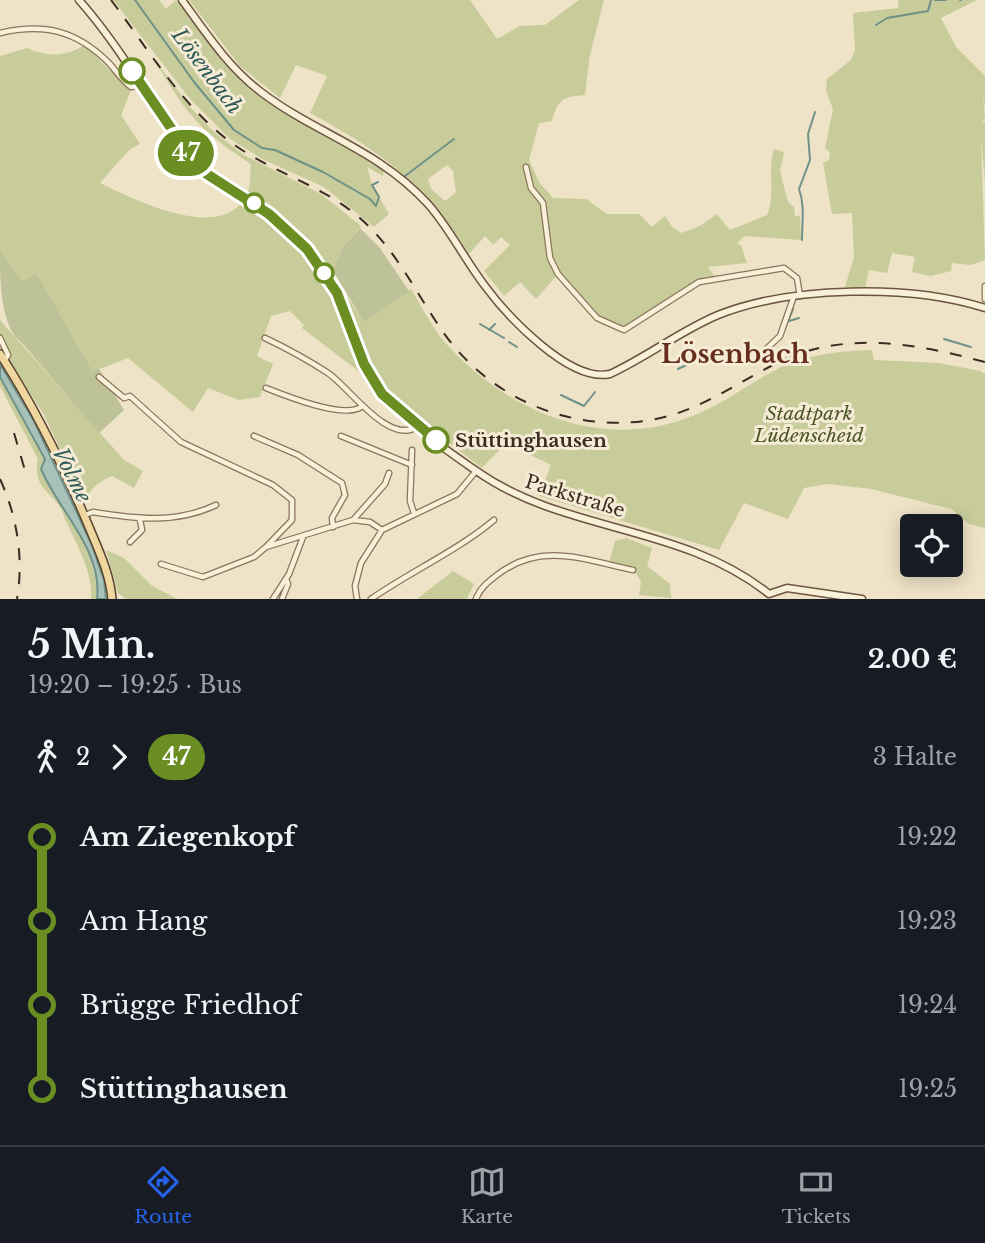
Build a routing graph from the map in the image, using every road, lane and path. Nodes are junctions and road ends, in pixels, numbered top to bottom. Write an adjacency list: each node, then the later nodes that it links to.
1 (79, 0): 4 (street, Parkstraße)
2 (182, 0): 7 (street)
3 (0, 33): 4 (street)
4 (141, 85): 17 (street, Parkstraße)
5 (526, 167): 7 (street)
6 (985, 286): 8 (street)
7 (797, 296): 9 (street); 13 (street)
8 (985, 299)
9 (985, 308)
10 (0, 338): 12 (street)
11 (265, 338): 16 (street)
12 (2, 357): 26 (main road)
13 (757, 358)
14 (99, 377): 34 (street)
15 (267, 388): 16 (street)
16 (361, 407): 17 (street)
17 (418, 426): 22 (street, Parkstraße)
18 (254, 436): 30 (street)
19 (341, 436): 21 (street)
20 (412, 450): 21 (street)
21 (412, 465): 25 (street)
22 (476, 471): 25 (street); 38 (street, Parkstraße)
23 (389, 473): 28 (street)
24 (216, 505): 27 (street)
25 (414, 513): 31 (street)
26 (84, 515): 27 (street); 39 (main road)
27 (140, 520): 33 (street)
28 (354, 520): 30 (street); 31 (street)
29 (494, 520): 43 (street)
30 (333, 527): 32 (street)
31 (382, 530): 42 (street)
32 (303, 536): 34 (street); 37 (street)
33 (130, 542)
34 (266, 547): 35 (street)
35 (162, 564)
36 (633, 570): 44 (street)
37 (286, 579): 40 (street); 41 (street)
38 (768, 596): 45 (street, Parkstraße)
39 (112, 599)
40 (273, 599)
41 (282, 599)
42 (357, 599)
43 (371, 599)
44 (476, 599)
45 (862, 599)

